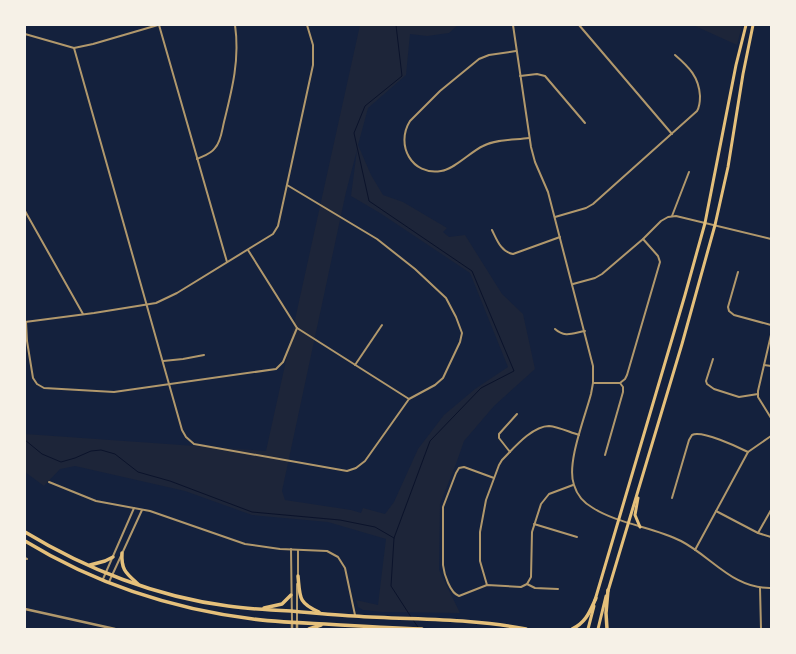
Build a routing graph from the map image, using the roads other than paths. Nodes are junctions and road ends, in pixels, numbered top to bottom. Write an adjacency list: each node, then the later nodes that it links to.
1 (158, 25): 10 (street); 17 (street)
2 (235, 25): 17 (street)
3 (311, 25): 8 (street)
4 (513, 25): 11 (street)
5 (579, 25): 15 (street)
6 (746, 25): 23 (main road)
7 (753, 25): 24 (main road)
8 (307, 26): 19 (street)
9 (25, 34): 10 (street)
10 (74, 48): 33 (street)
11 (516, 51): 13 (street); 16 (street)
12 (675, 55): 15 (street)
13 (520, 76): 14 (street); 16 (street)
14 (585, 123)
15 (672, 134): 21 (street)
16 (529, 138): 21 (street)
17 (197, 159): 30 (street)
18 (689, 172): 22 (street)
19 (287, 185): 29 (street); 52 (street)
20 (25, 211): 34 (street)
21 (555, 216): 26 (street)
22 (672, 216): 23 (street); 27 (street)
23 (705, 223): 24 (street); 69 (main road)
24 (715, 225): 28 (street); 63 (main road)
25 (492, 230): 26 (street)
26 (560, 237): 32 (street)
27 (644, 239): 32 (street); 49 (street)
28 (771, 239)
29 (248, 250): 30 (street); 38 (street)
30 (226, 262): 33 (street)
31 (738, 272): 37 (street)
32 (572, 284): 40 (street)
33 (147, 305): 34 (street); 44 (street)
34 (83, 314): 35 (street)
35 (25, 322): 50 (street)
36 (382, 325): 45 (street)
37 (771, 325)
38 (297, 328): 45 (street); 50 (street)
39 (555, 329): 40 (street)
40 (585, 331): 48 (street)
41 (771, 335): 46 (street)
42 (204, 355): 44 (street)
43 (713, 359): 51 (street)
44 (163, 361): 50 (street)
45 (355, 365): 52 (street)
46 (764, 365): 47 (street); 51 (street)
47 (771, 366)
48 (593, 383): 49 (street); 55 (street)
49 (620, 383): 59 (street)
50 (169, 385): 52 (street)
51 (758, 394): 54 (street)
52 (409, 399)
53 (517, 414): 57 (street)
54 (771, 418)
55 (579, 435): 57 (street); 62 (street)
56 (771, 436): 58 (street)
57 (510, 452): 60 (street)
58 (748, 452): 64 (street); 68 (street)
59 (605, 455)
60 (494, 478): 91 (street); 91 (street)
61 (49, 482): 65 (street)
62 (573, 485): 69 (street); 70 (street)
63 (639, 488): 71 (main road); 72 (main road)
64 (672, 498)
65 (134, 508): 66 (street); 82 (street)
66 (142, 510): 78 (street); 81 (street)
67 (771, 510): 74 (street)
68 (716, 511): 74 (street); 80 (street)
69 (619, 519): 71 (street); 97 (main road)
70 (534, 523): 75 (street); 90 (street)
71 (628, 523): 72 (street); 95 (main road)
72 (640, 527): 80 (street)
73 (25, 532): 83 (main road)
74 (758, 534): 76 (street)
75 (577, 537)
76 (771, 537)
77 (25, 542): 87 (main road)
78 (291, 549): 79 (street); 96 (street)
79 (298, 550): 86 (street); 103 (street)
80 (695, 550): 93 (street)
81 (122, 553): 85 (street); 89 (main road)
82 (113, 557): 83 (main road); 84 (street)
83 (90, 565): 84 (main road)
84 (106, 572): 85 (main road); 87 (street)
85 (112, 575): 88 (street); 89 (main road)
86 (298, 576): 101 (street); 102 (main road)
87 (102, 580): 88 (main road)
88 (109, 583): 104 (main road)
89 (138, 584): 98 (main road)
90 (527, 584): 91 (street); 92 (street)
91 (487, 586)
92 (558, 588)
93 (760, 588): 94 (street); 118 (street)
94 (771, 588)
95 (608, 590): 116 (main road); 117 (main road)
96 (291, 595): 98 (main road); 100 (street)
97 (596, 598): 114 (main road); 115 (main road)
98 (241, 608): 100 (main road)
99 (25, 609): 107 (street)
100 (291, 611): 101 (main road); 104 (street)
101 (296, 612): 102 (main road); 105 (street)
102 (323, 614): 103 (main road)
103 (355, 616): 113 (main road)
104 (292, 623): 105 (main road); 108 (street)
105 (297, 623): 106 (main road); 109 (street)
106 (324, 624): 110 (main road); 111 (main road)
107 (115, 629)
108 (292, 629)
109 (297, 629)
110 (309, 629)
111 (413, 629): 112 (main road)
112 (422, 629)
113 (526, 629)
114 (572, 629)
115 (588, 629)
116 (598, 629)
117 (607, 629)
118 (761, 629)

